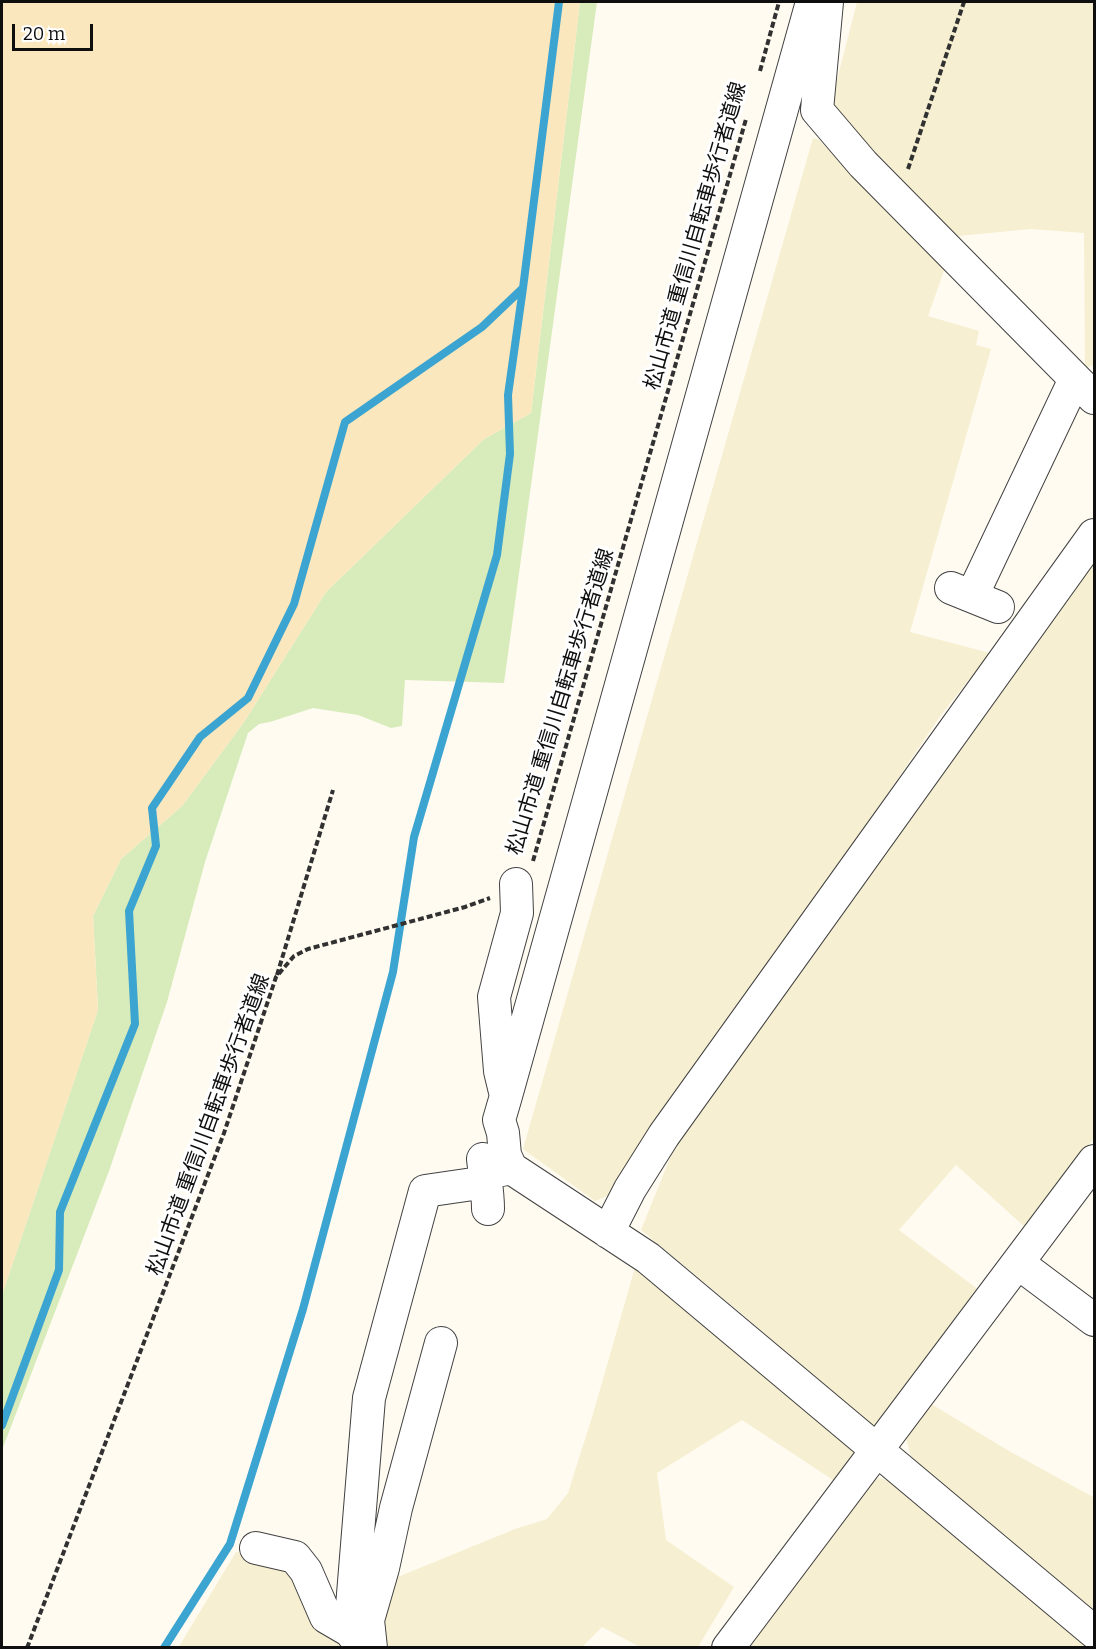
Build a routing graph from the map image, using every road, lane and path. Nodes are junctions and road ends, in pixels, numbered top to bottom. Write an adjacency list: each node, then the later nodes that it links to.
1 (779, 2): 5 (path, 松山市道 重信川自転車歩行者道線)
2 (812, 2): 14 (street)
3 (827, 2): 7 (street)
4 (964, 2): 7 (path)
5 (758, 79)
6 (748, 112): 12 (path, 松山市道 重信川自転車歩行者道線)
7 (897, 199): 8 (street)
8 (1085, 388): 10 (street)
9 (1095, 535): 18 (street)
10 (973, 597)
11 (333, 790): 13 (path)
12 (516, 884): 13 (path, 松山市道 重信川自転車歩行者道線); 14 (street)
13 (276, 977): 26 (path, 松山市道 重信川自転車歩行者道線)
14 (502, 1108): 16 (street)
15 (1095, 1161): 19 (street)
16 (498, 1173): 17 (street); 18 (street); 25 (street)
17 (489, 1209)
18 (608, 1232): 22 (street)
19 (1018, 1263): 20 (street); 22 (street)
20 (1095, 1320)
21 (441, 1343): 25 (street)
22 (877, 1450): 24 (street); 27 (street)
23 (256, 1548): 25 (street)
24 (1095, 1632)
25 (361, 1642)
26 (27, 1647)
27 (728, 1647)

